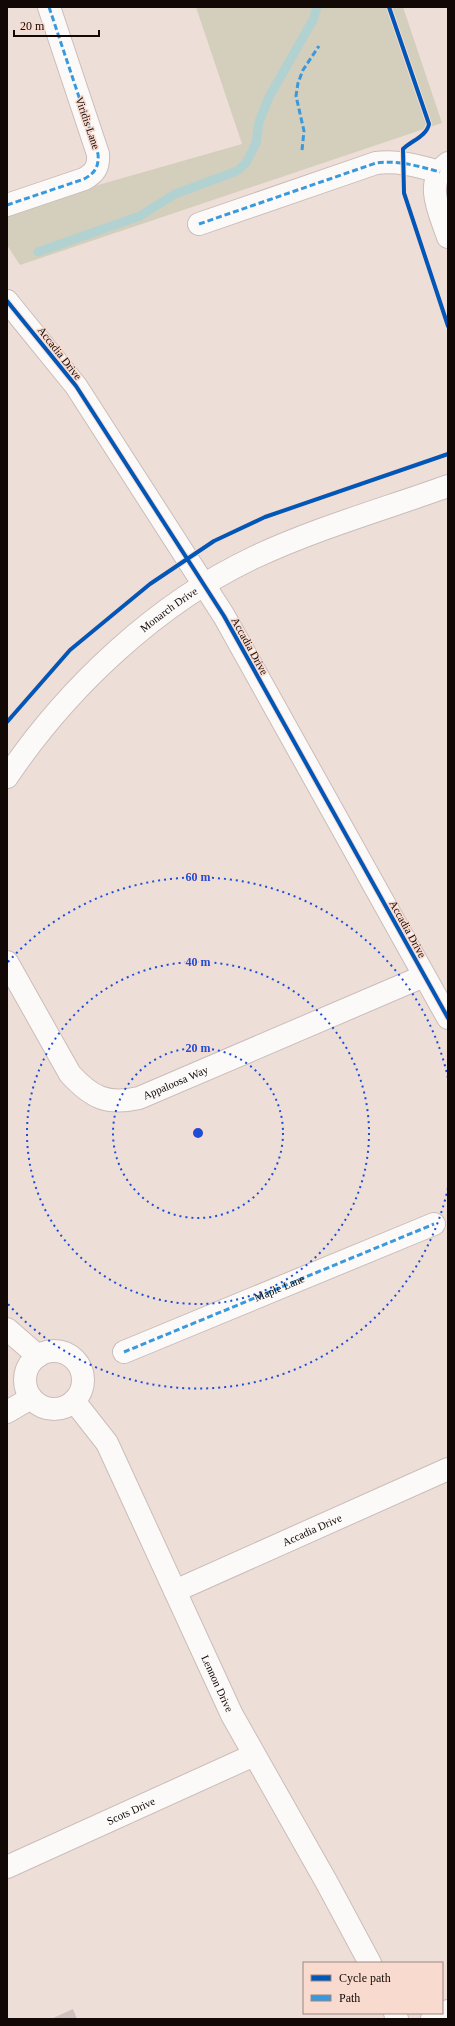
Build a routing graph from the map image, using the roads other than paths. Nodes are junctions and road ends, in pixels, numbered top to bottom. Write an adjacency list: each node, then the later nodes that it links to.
1 (49, 7): 3 (street, Viridis Lane)
2 (444, 167): 4 (street); 5 (street)
3 (7, 205)
4 (199, 224)
5 (448, 237)
6 (7, 300): 8 (street, Accadia Drive)
7 (448, 486): 8 (street, Monarch Drive)
8 (204, 585): 9 (street, Monarch Drive); 11 (street, Accadia Drive)
9 (7, 777)
10 (7, 962): 11 (street, Appaloosa Way)
11 (424, 976): 12 (street, Accadia Drive)
12 (448, 1018)
13 (434, 1224): 15 (street, Maple Lane)
14 (7, 1329): 16 (street)
15 (124, 1352)
16 (38, 1356): 17 (street); 18 (street)
17 (31, 1398): 18 (street); 19 (street)
18 (74, 1401): 21 (street, Lennon Drive)
19 (7, 1412)
20 (448, 1469): 21 (street, Accadia Drive)
21 (175, 1592): 22 (street, Lennon Drive)
22 (254, 1755): 23 (street, Scots Drive); 24 (street, Lennon Drive)
23 (7, 1867)
24 (369, 1962)
25 (442, 2014): 26 (street)
26 (432, 2019)

